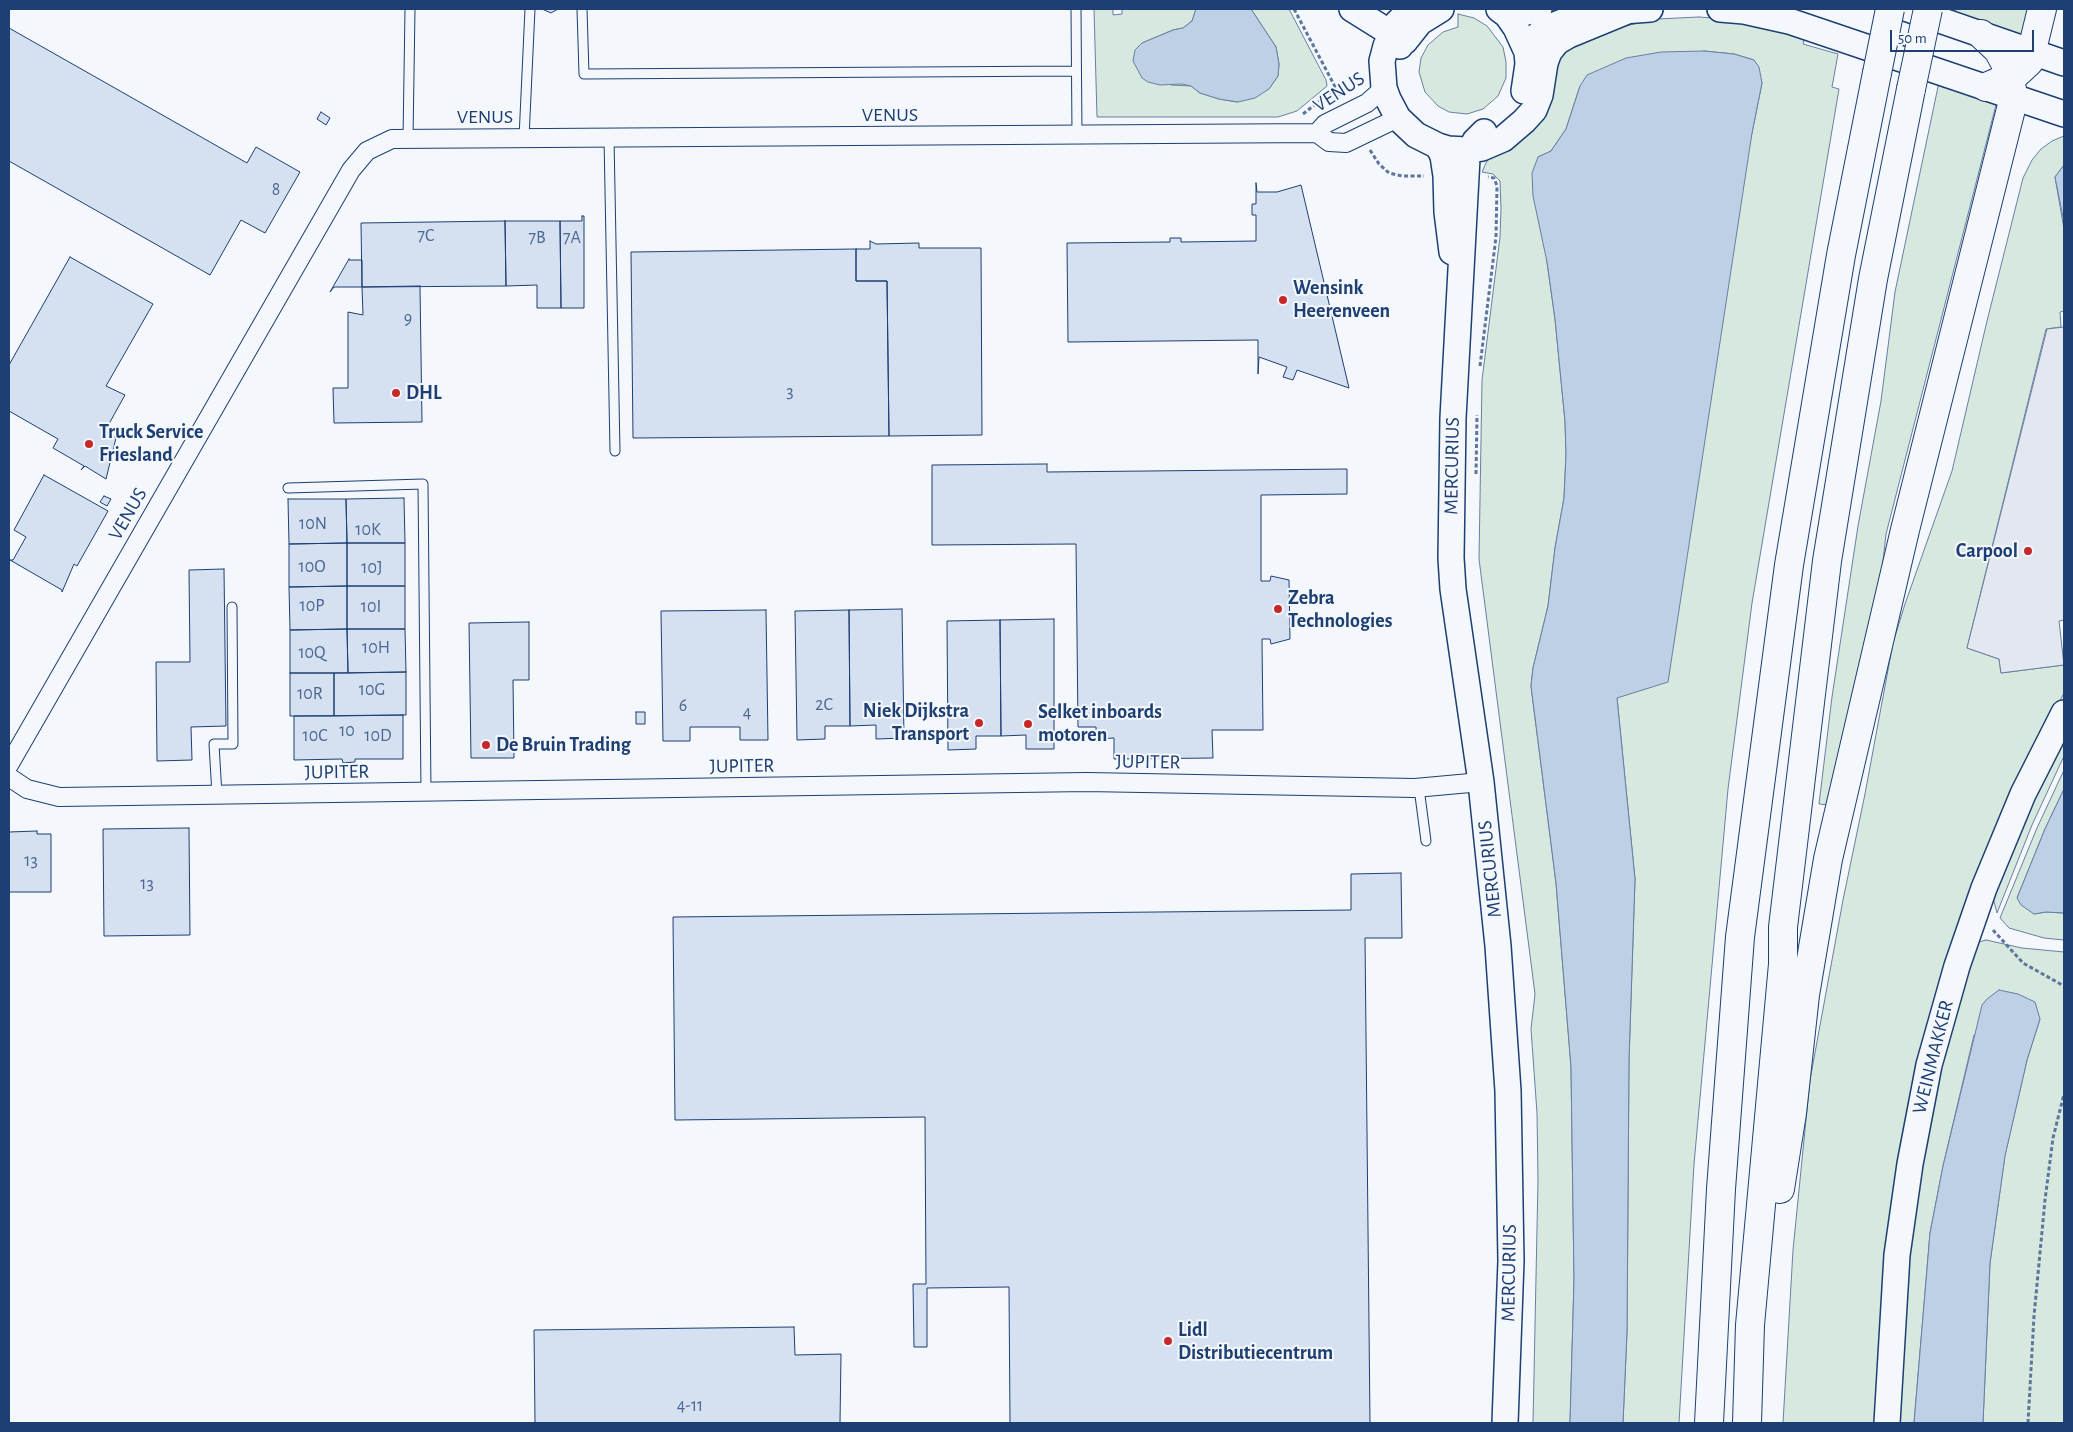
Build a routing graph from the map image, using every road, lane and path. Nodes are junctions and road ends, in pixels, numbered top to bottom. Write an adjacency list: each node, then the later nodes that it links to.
1 (410, 9): 36 (lane)
2 (530, 9): 34 (lane)
3 (582, 9): 24 (lane)
4 (1076, 9): 24 (lane)
5 (1294, 9): 26 (path)
6 (1352, 9): 20 (main road)
7 (1393, 9): 8 (main road)
8 (1411, 9): 20 (main road)
9 (1441, 9): 20 (main road)
10 (1538, 9): 17 (main road)
11 (1650, 9): 18 (main road)
12 (1720, 9): 25 (main road)
13 (1890, 9): 58 (highway, bridge)
14 (1908, 9): 19 (main road)
15 (1928, 9): 56 (highway, bridge)
16 (2042, 9): 21 (highway)
17 (1503, 12): 22 (main road)
18 (1625, 12): 22 (main road); 37 (main road)
19 (1982, 34): 21 (main road); 25 (highway)
20 (1397, 42): 27 (main road); 30 (main road)
21 (2032, 51): 23 (main road); 25 (highway)
22 (1527, 52): 37 (main road)
23 (2064, 63)
24 (1076, 71): 33 (lane)
25 (2003, 87): 29 (main road); 56 (highway)
26 (1336, 88): 28 (path); 32 (path)
27 (1384, 88): 30 (main road); 31 (street, VENUS)
28 (1343, 100)
29 (2064, 114)
30 (1405, 115): 31 (street, VENUS); 37 (main road); 38 (main road)
31 (1317, 133): 32 (street, VENUS)
32 (1282, 134): 33 (street, VENUS)
33 (1077, 135): 35 (street, VENUS)
34 (524, 138): 35 (street, VENUS); 36 (street, VENUS)
35 (609, 138): 42 (lane)
36 (408, 139): 46 (street, VENUS)
37 (1477, 140): 38 (main road); 41 (main road, MERCURIUS)
38 (1438, 146): 41 (main road, MERCURIUS)
39 (1368, 147): 40 (path)
40 (1430, 176)
41 (1459, 316): 48 (main road, MERCURIUS)
42 (615, 451)
43 (288, 488): 50 (lane)
44 (232, 607): 51 (lane)
45 (2064, 713): 60 (main road, WEINMAKKER)
46 (9, 765)
47 (9, 777): 51 (street, JUPITER)
48 (1481, 782): 49 (street, JUPITER); 57 (main road, MERCURIUS)
49 (1419, 788): 50 (street, JUPITER); 52 (lane)
50 (426, 792): 51 (street, JUPITER)
51 (217, 795)
52 (1426, 841)
53 (1996, 924): 54 (path)
54 (2064, 986)
55 (2064, 1094): 61 (path)
56 (1750, 1324): 59 (highway)
57 (1505, 1423)
58 (1709, 1423)
59 (1747, 1423)
60 (1887, 1423)
61 (2028, 1423)

